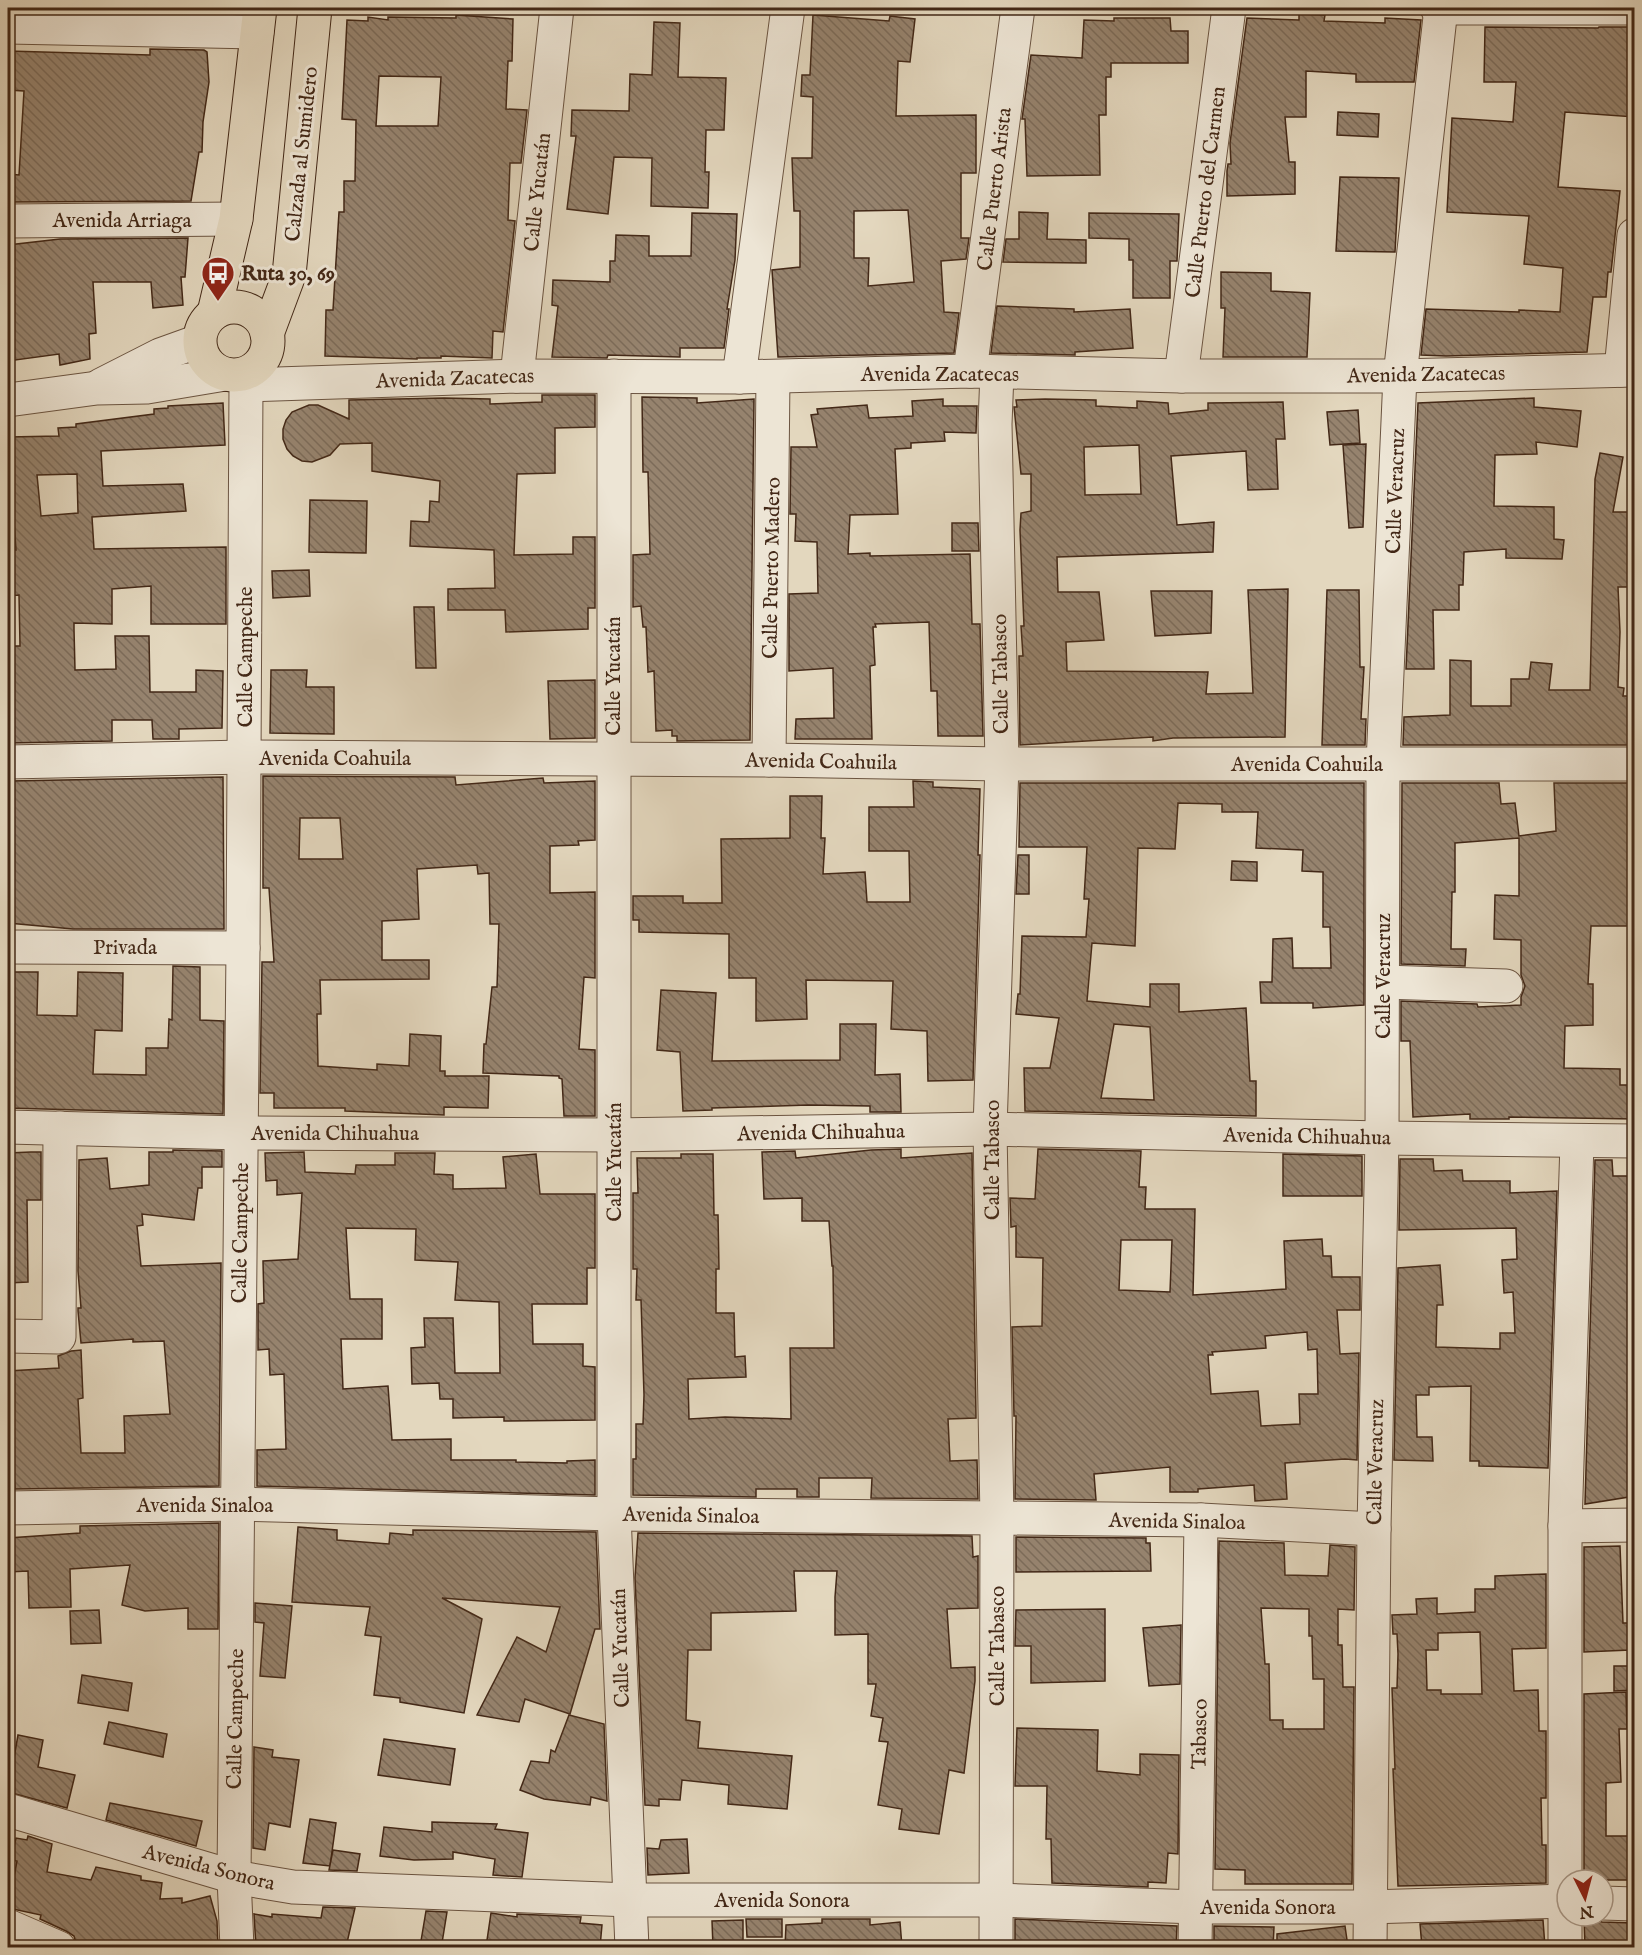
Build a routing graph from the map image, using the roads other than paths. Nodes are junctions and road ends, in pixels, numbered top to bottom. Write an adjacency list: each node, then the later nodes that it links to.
1 (315, 8): 14 (main road, Calzada al Sumidero)
2 (557, 8): 17 (street, Calle Yucatán)
3 (788, 8): 22 (street)
4 (1018, 8): 16 (street, Calle Puerto Arista)
5 (1229, 8): 20 (street, Calle Puerto del Carmen)
6 (1439, 8): 7 (street); 21 (street, Calle Veracruz)
7 (1635, 8)
8 (259, 20): 9 (street); 10 (main road)
9 (8, 27)
10 (236, 219): 11 (street, Avenida Arriaga); 13 (main road)
11 (8, 221)
12 (1635, 235): 15 (street)
13 (207, 327): 14 (main road); 23 (main road); 24 (street)
14 (267, 334): 23 (main road)
15 (1628, 370): 21 (street, Avenida Zacatecas)
16 (984, 372): 19 (street, Avenida Zacatecas); 20 (street, Avenida Zacatecas); 30 (street, Calle Tabasco)
17 (517, 376): 18 (street, Avenida Zacatecas); 23 (street, Avenida Zacatecas)
18 (614, 376): 22 (street, Avenida Zacatecas); 27 (street, Calle Yucatán)
19 (773, 376): 22 (street, Avenida Zacatecas); 28 (street, Calle Puerto Madero)
20 (1181, 376): 21 (street, Avenida Zacatecas)
21 (1400, 376): 31 (street, Calle Veracruz)
22 (739, 377)
23 (239, 378): 24 (street); 26 (street, Calle Campeche)
24 (97, 387): 25 (street)
25 (8, 400)
26 (245, 757): 27 (street, Avenida Coahuila); 29 (street, Avenida Coahuila); 34 (street, Calle Campeche)
27 (613, 760): 28 (street, Avenida Coahuila); 41 (street, Calle Yucatán)
28 (769, 760): 30 (street, Avenida Coahuila)
29 (8, 762)
30 (1002, 764): 31 (street, Avenida Coahuila); 39 (street, Calle Tabasco)
31 (1383, 764): 32 (street, Avenida Coahuila); 35 (street, Calle Veracruz)
32 (1635, 764)
33 (8, 947): 34 (street, Privada)
34 (243, 948): 40 (street, Calle Campeche)
35 (1383, 982): 36 (street); 42 (street, Calle Veracruz)
36 (1506, 986)
37 (8, 1126): 38 (street, Avenida Chihuahua)
38 (60, 1128): 40 (street, Avenida Chihuahua); 45 (street)
39 (990, 1129): 41 (street, Avenida Chihuahua); 42 (street, Avenida Chihuahua); 49 (street, Calle Tabasco)
40 (241, 1133): 41 (street, Avenida Chihuahua); 46 (street, Calle Campeche)
41 (614, 1135): 48 (street, Calle Yucatán)
42 (1382, 1138): 44 (street, Avenida Chihuahua); 53 (street, Calle Veracruz)
43 (1635, 1141): 44 (street, Avenida Chihuahua)
44 (1577, 1142): 52 (street)
45 (8, 1336)
46 (238, 1504): 47 (street, Avenida Sinaloa); 48 (street, Avenida Sinaloa); 56 (street, Calle Campeche)
47 (8, 1508)
48 (614, 1514): 49 (street, Avenida Sinaloa); 57 (street, Calle Yucatán)
49 (998, 1519): 50 (street, Avenida Sinaloa); 58 (street, Calle Tabasco)
50 (1201, 1520): 53 (street, Avenida Sinaloa); 62 (street, Tabasco)
51 (1635, 1525): 52 (street)
52 (1565, 1526): 55 (street)
53 (1374, 1529): 63 (street, Calle Veracruz)
54 (8, 1810): 56 (street, Avenida Sonora)
55 (1566, 1868)
56 (234, 1877): 57 (street, Avenida Sonora); 67 (street, Calle Campeche)
57 (630, 1900): 58 (street, Avenida Sonora); 68 (street, Calle Yucatán)
58 (996, 1900): 62 (street, Avenida Sonora); 69 (street, Calle Tabasco)
59 (1555, 1901): 63 (street, Avenida Sonora)
60 (1615, 1903): 61 (street)
61 (1635, 1904)
62 (1197, 1907): 63 (street, Avenida Sonora); 70 (street, Tabasco)
63 (1369, 1907): 71 (street, Calle Veracruz)
64 (8, 1926): 66 (street)
65 (1565, 1928): 72 (street)
66 (59, 1947)
67 (237, 1947)
68 (632, 1947)
69 (996, 1947)
70 (1195, 1947)
71 (1370, 1947)
72 (1565, 1947)

